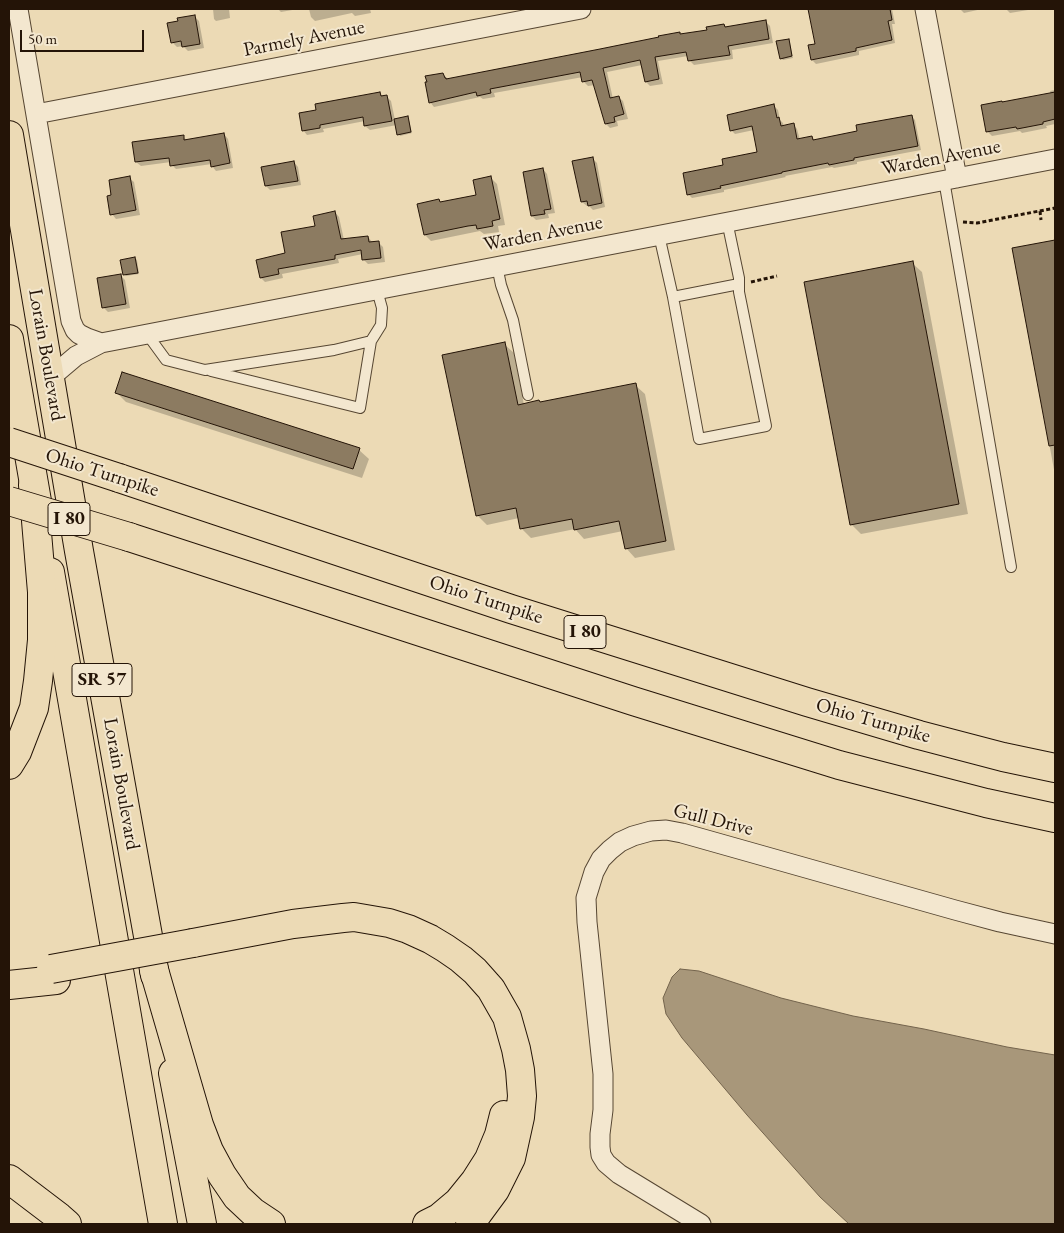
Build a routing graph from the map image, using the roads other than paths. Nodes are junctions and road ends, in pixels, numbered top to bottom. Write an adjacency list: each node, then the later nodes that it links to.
1 (18, 9): 4 (street, Lorain Boulevard)
2 (581, 9): 4 (street, Parmely Avenue)
3 (926, 9): 7 (street)
4 (36, 114): 17 (street, Lorain Boulevard)
5 (9, 135): 19 (highway, Lorain Boulevard / SR 57)
6 (1055, 159): 7 (street, Warden Avenue)
7 (951, 179): 8 (street, Warden Avenue); 24 (lane)
8 (728, 221): 9 (street, Warden Avenue); 11 (lane)
9 (659, 235): 10 (street, Warden Avenue); 13 (lane)
10 (497, 266): 12 (street, Warden Avenue); 20 (lane)
11 (744, 283): 13 (lane); 13 (lane)
12 (377, 290): 14 (street, Warden Avenue); 16 (lane)
13 (672, 297)
14 (147, 334): 17 (street, Warden Avenue); 18 (lane)
15 (9, 339): 22 (highway, Lorain Boulevard / SR 57)
16 (371, 341): 18 (lane); 18 (lane)
17 (101, 343): 19 (street, Warden Avenue)
18 (205, 370)
19 (50, 378): 30 (highway, Lorain Boulevard / SR 57)
20 (528, 395)
21 (9, 442): 26 (highway, Ohio Turnpike / I 80, bridge)
22 (33, 485): 25 (highway); 36 (highway, Lorain Boulevard / SR 57)
23 (9, 501): 27 (highway, I 80, bridge)
24 (1011, 567)
25 (9, 766)
26 (1055, 768)
27 (1055, 818)
28 (1055, 934): 41 (street, Gull Drive)
29 (194, 949): 32 (highway); 39 (highway); 40 (highway)
30 (154, 970): 37 (highway, Lorain Boulevard / SR 57); 38 (highway)
31 (9, 974): 32 (highway)
32 (53, 974): 33 (highway)
33 (9, 985)
34 (9, 1178): 35 (highway)
35 (67, 1224)
36 (163, 1224)
37 (202, 1224)
38 (271, 1224)
39 (427, 1224)
40 (470, 1224)
41 (702, 1224)

